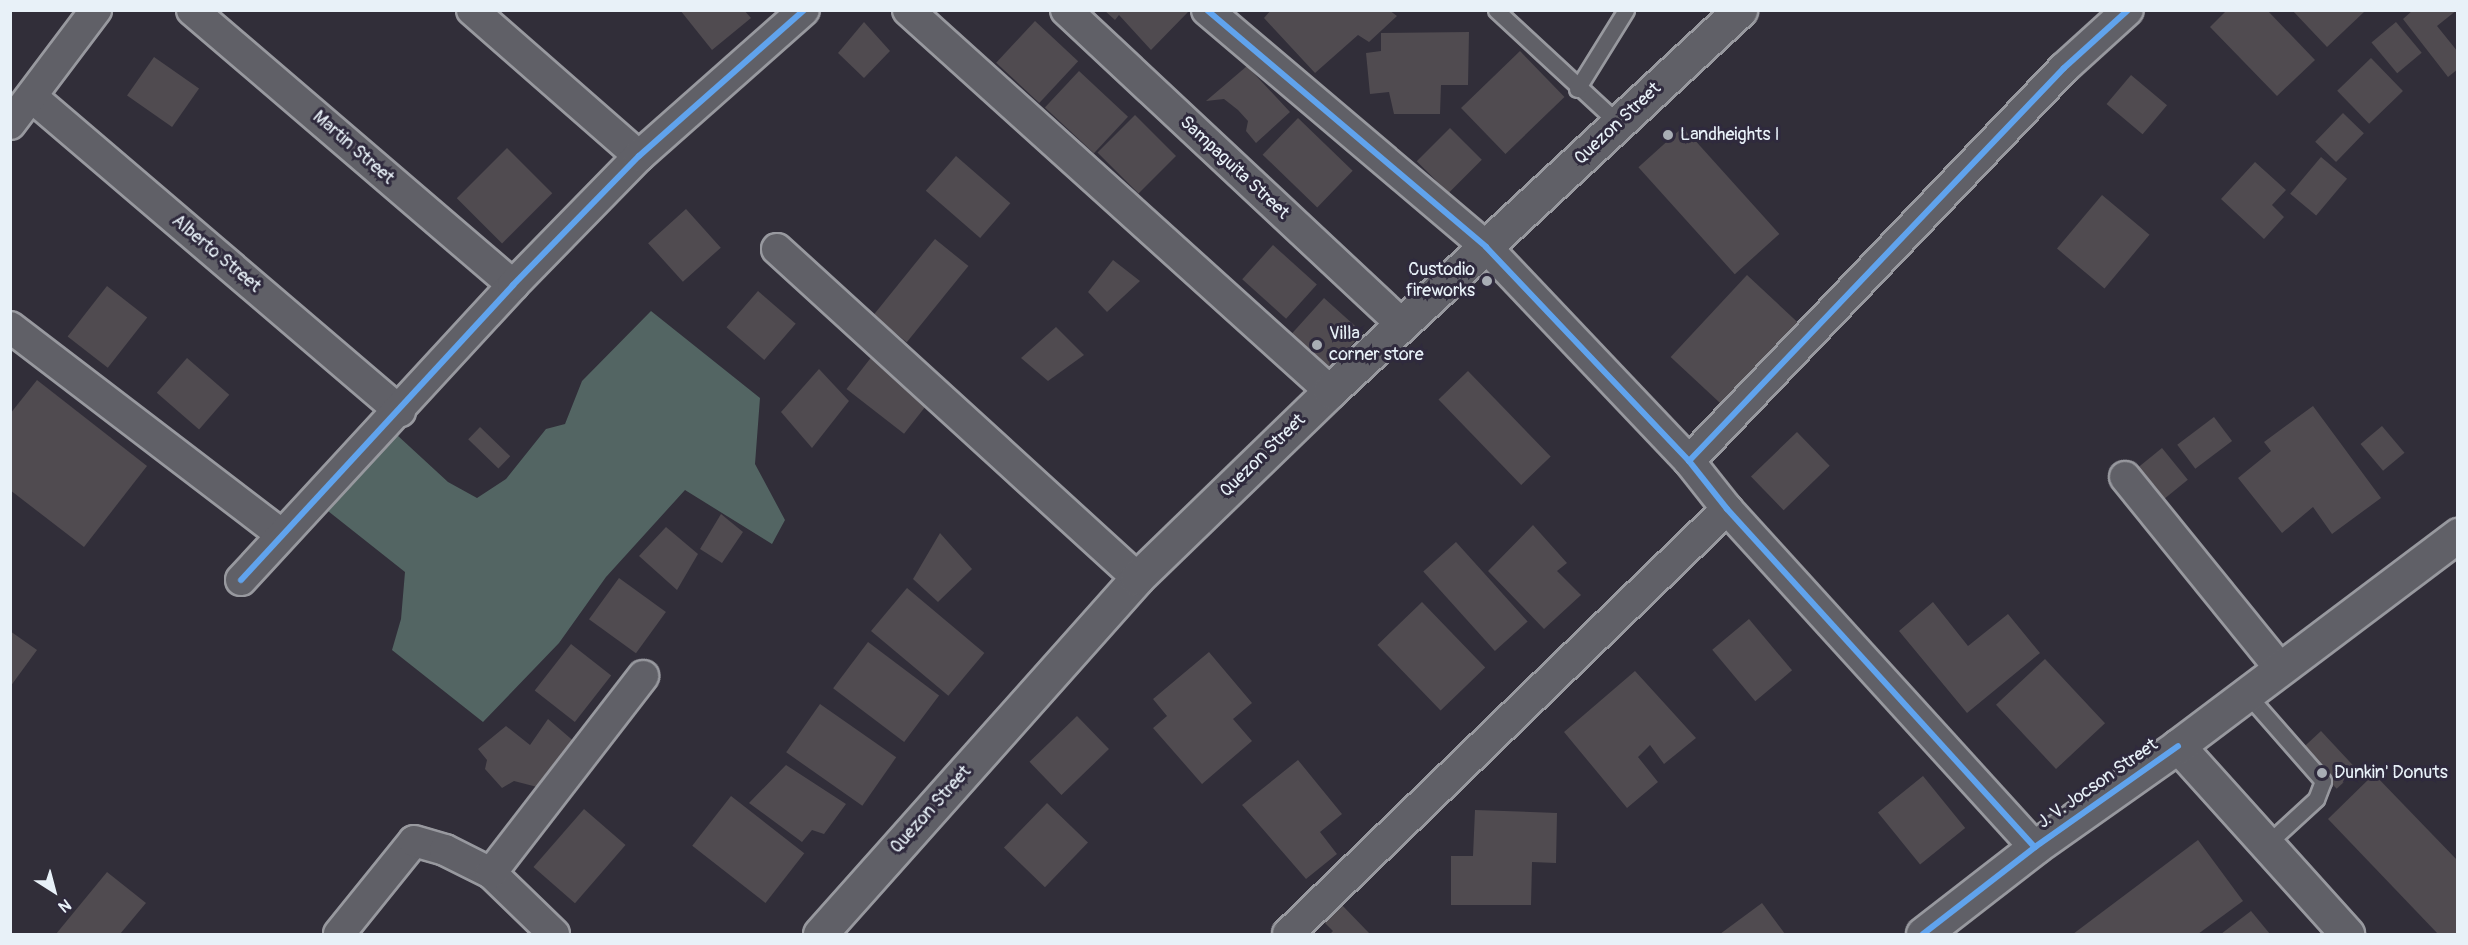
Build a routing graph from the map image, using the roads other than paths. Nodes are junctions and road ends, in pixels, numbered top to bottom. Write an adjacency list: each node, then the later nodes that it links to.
1 (96, 10): 13 (street)
2 (192, 10): 19 (street, Martin Street)
3 (472, 10): 16 (street)
4 (804, 10): 16 (street)
5 (908, 10): 22 (street)
6 (1066, 10): 20 (street, Sampaguita Street)
7 (1208, 10): 17 (street)
8 (1496, 10): 12 (lane)
9 (1626, 10): 12 (lane)
10 (1740, 10): 14 (main road, Quezon Street)
11 (2128, 10): 24 (street)
12 (1577, 89): 14 (lane)
13 (32, 97): 15 (street); 23 (street, Alberto Street)
14 (1618, 123): 17 (main road, Quezon Street)
15 (10, 124)
16 (639, 156): 19 (street)
17 (1486, 248): 20 (main road, Quezon Street); 24 (street)
18 (777, 249): 29 (street)
19 (513, 285): 23 (street)
20 (1403, 325): 22 (main road, Quezon Street)
21 (10, 327): 27 (street)
22 (1330, 391): 29 (main road, Quezon Street)
23 (400, 411): 27 (street)
24 (1689, 461): 26 (street)
25 (2125, 477): 31 (street)
26 (1727, 509): 36 (street); 41 (street)
27 (282, 535): 30 (street)
28 (2457, 536): 31 (main road, J. V. Jocson Street)
29 (1137, 578): 40 (main road, Quezon Street)
30 (241, 580)
31 (2279, 668): 33 (main road, J. V. Jocson Street)
32 (643, 676): 37 (street)
33 (2246, 693): 34 (main road, J. V. Jocson Street); 35 (lane)
34 (2178, 746): 35 (main road); 36 (main road, J. V. Jocson Street)
35 (2266, 845): 43 (main road)
36 (2035, 847): 42 (main road, J. V. Jocson Street)
37 (491, 873): 38 (street); 39 (street)
38 (339, 934)
39 (554, 934)
40 (820, 934)
41 (1288, 934)
42 (1923, 934)
43 (2347, 934)

